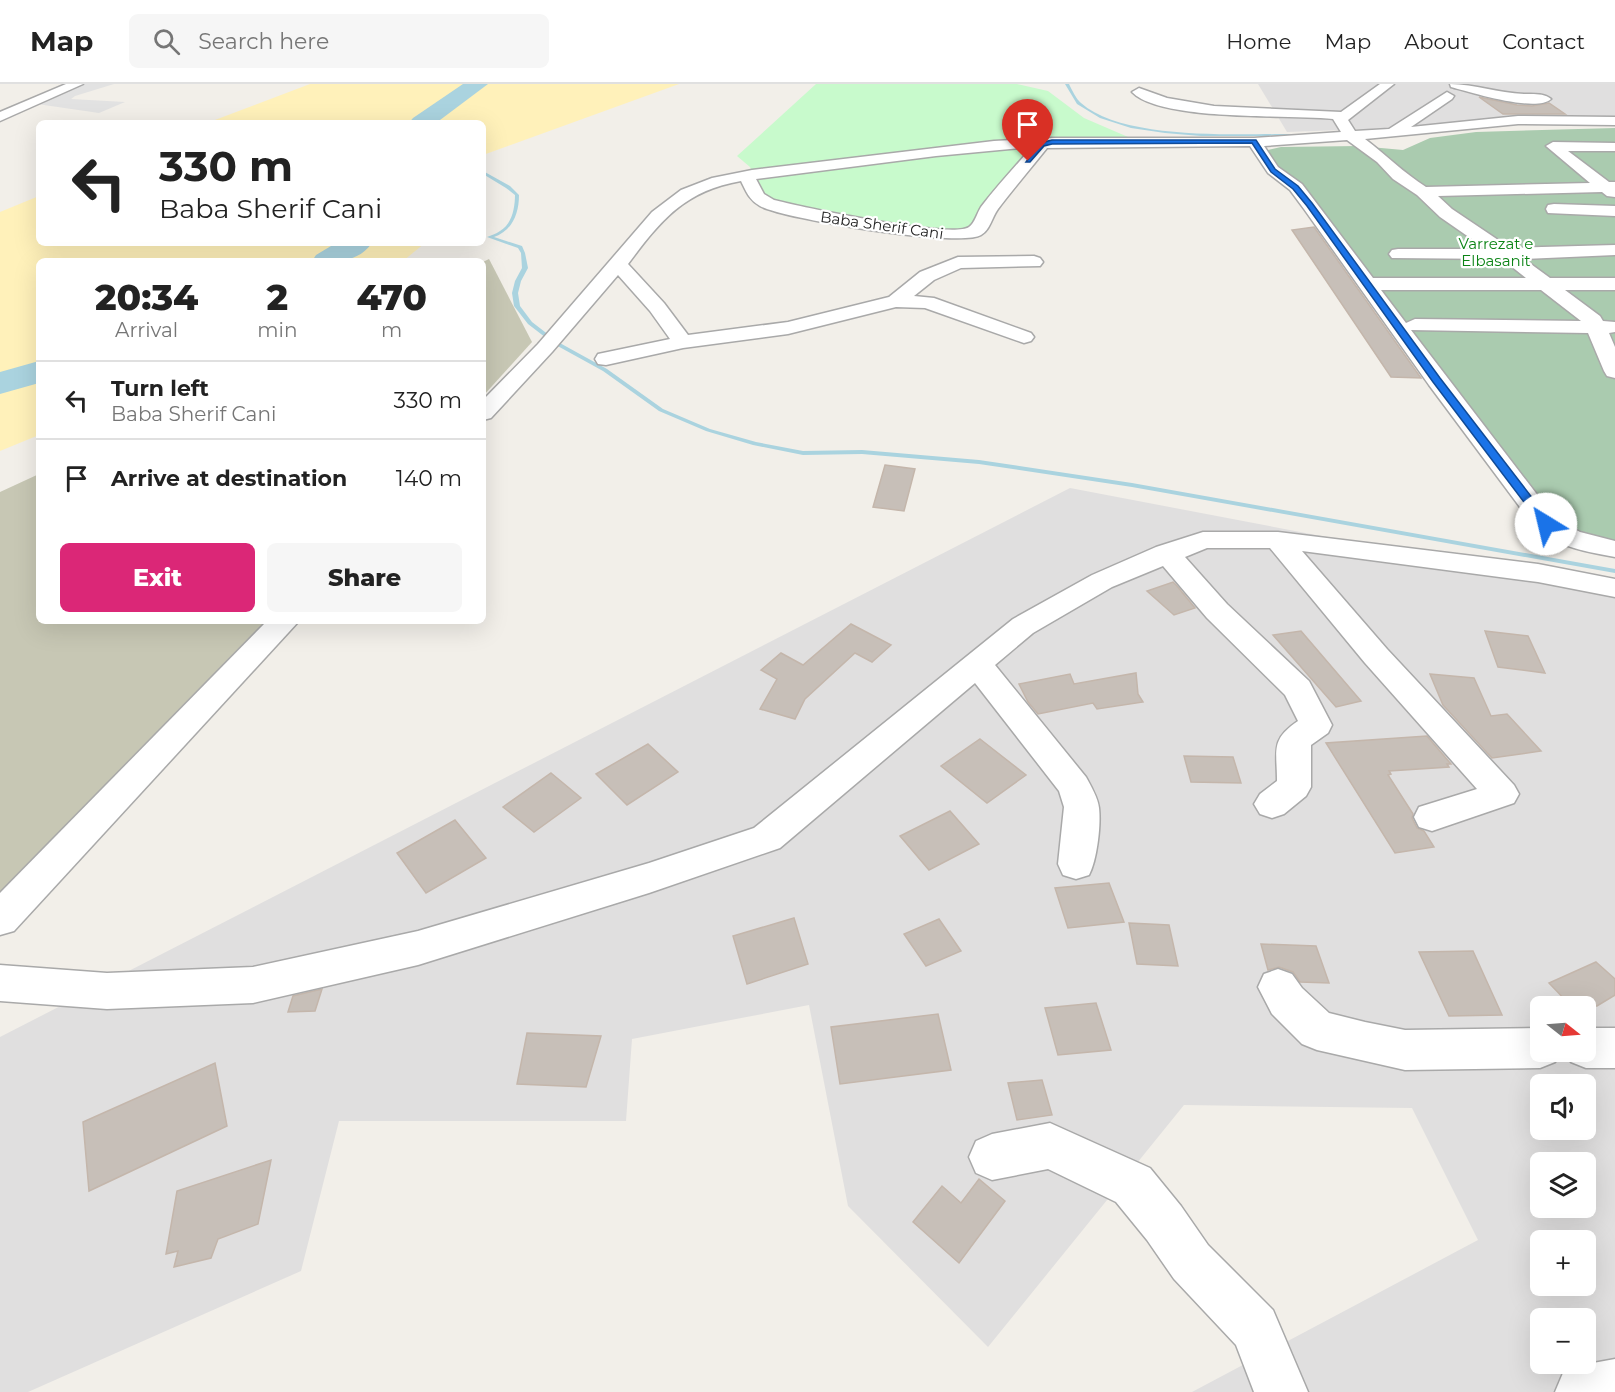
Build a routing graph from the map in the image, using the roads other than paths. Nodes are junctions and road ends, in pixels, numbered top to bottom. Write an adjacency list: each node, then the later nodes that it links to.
1 (77, 84): 7 (street)
2 (1388, 84): 8 (street)
3 (1456, 84): 6 (street)
4 (1139, 92): 8 (street)
5 (1447, 96): 10 (street)
6 (1544, 99)
7 (0, 117)
8 (1342, 118): 10 (street); 11 (street)
9 (1615, 121): 10 (street)
10 (1392, 133): 11 (street)
11 (1351, 136): 13 (street); 17 (street)
12 (1052, 142): 13 (street); 15 (street); 15 (street, Baba Sherif Cani)
13 (1254, 142): 26 (street)
14 (1615, 147): 16 (street)
15 (747, 177): 24 (street)
16 (1612, 190): 17 (street)
17 (1423, 192): 22 (street)
18 (1532, 208): 19 (street)
19 (1615, 211)
20 (1615, 250): 22 (street)
21 (1398, 254): 22 (street)
22 (1506, 254): 25 (street)
23 (1034, 262): 28 (street)
24 (618, 264): 32 (street); 35 (street)
25 (1545, 282): 26 (street); 27 (street); 30 (street)
26 (1368, 284): 37 (street)
27 (1615, 284)
28 (896, 301): 31 (street); 32 (street)
29 (1415, 325): 30 (street)
30 (1605, 327): 34 (street)
31 (1024, 337)
32 (683, 342): 33 (street)
33 (606, 359)
34 (1615, 371)
35 (486, 410)
36 (1278, 540): 38 (street); 39 (street); 43 (street)
37 (1615, 549)
38 (1166, 553): 41 (street); 42 (street)
39 (1615, 588)
40 (281, 624): 45 (street)
41 (978, 665): 44 (street); 46 (street)
42 (1272, 804)
43 (1432, 817)
44 (1076, 864)
45 (0, 919)
46 (0, 983)
47 (1278, 987): 48 (street)
48 (1530, 1048)
49 (1596, 1048): 50 (street)
50 (1615, 1048)
51 (992, 1157): 53 (street)
52 (1615, 1385): 54 (street)
53 (1281, 1392)
54 (1582, 1392)

